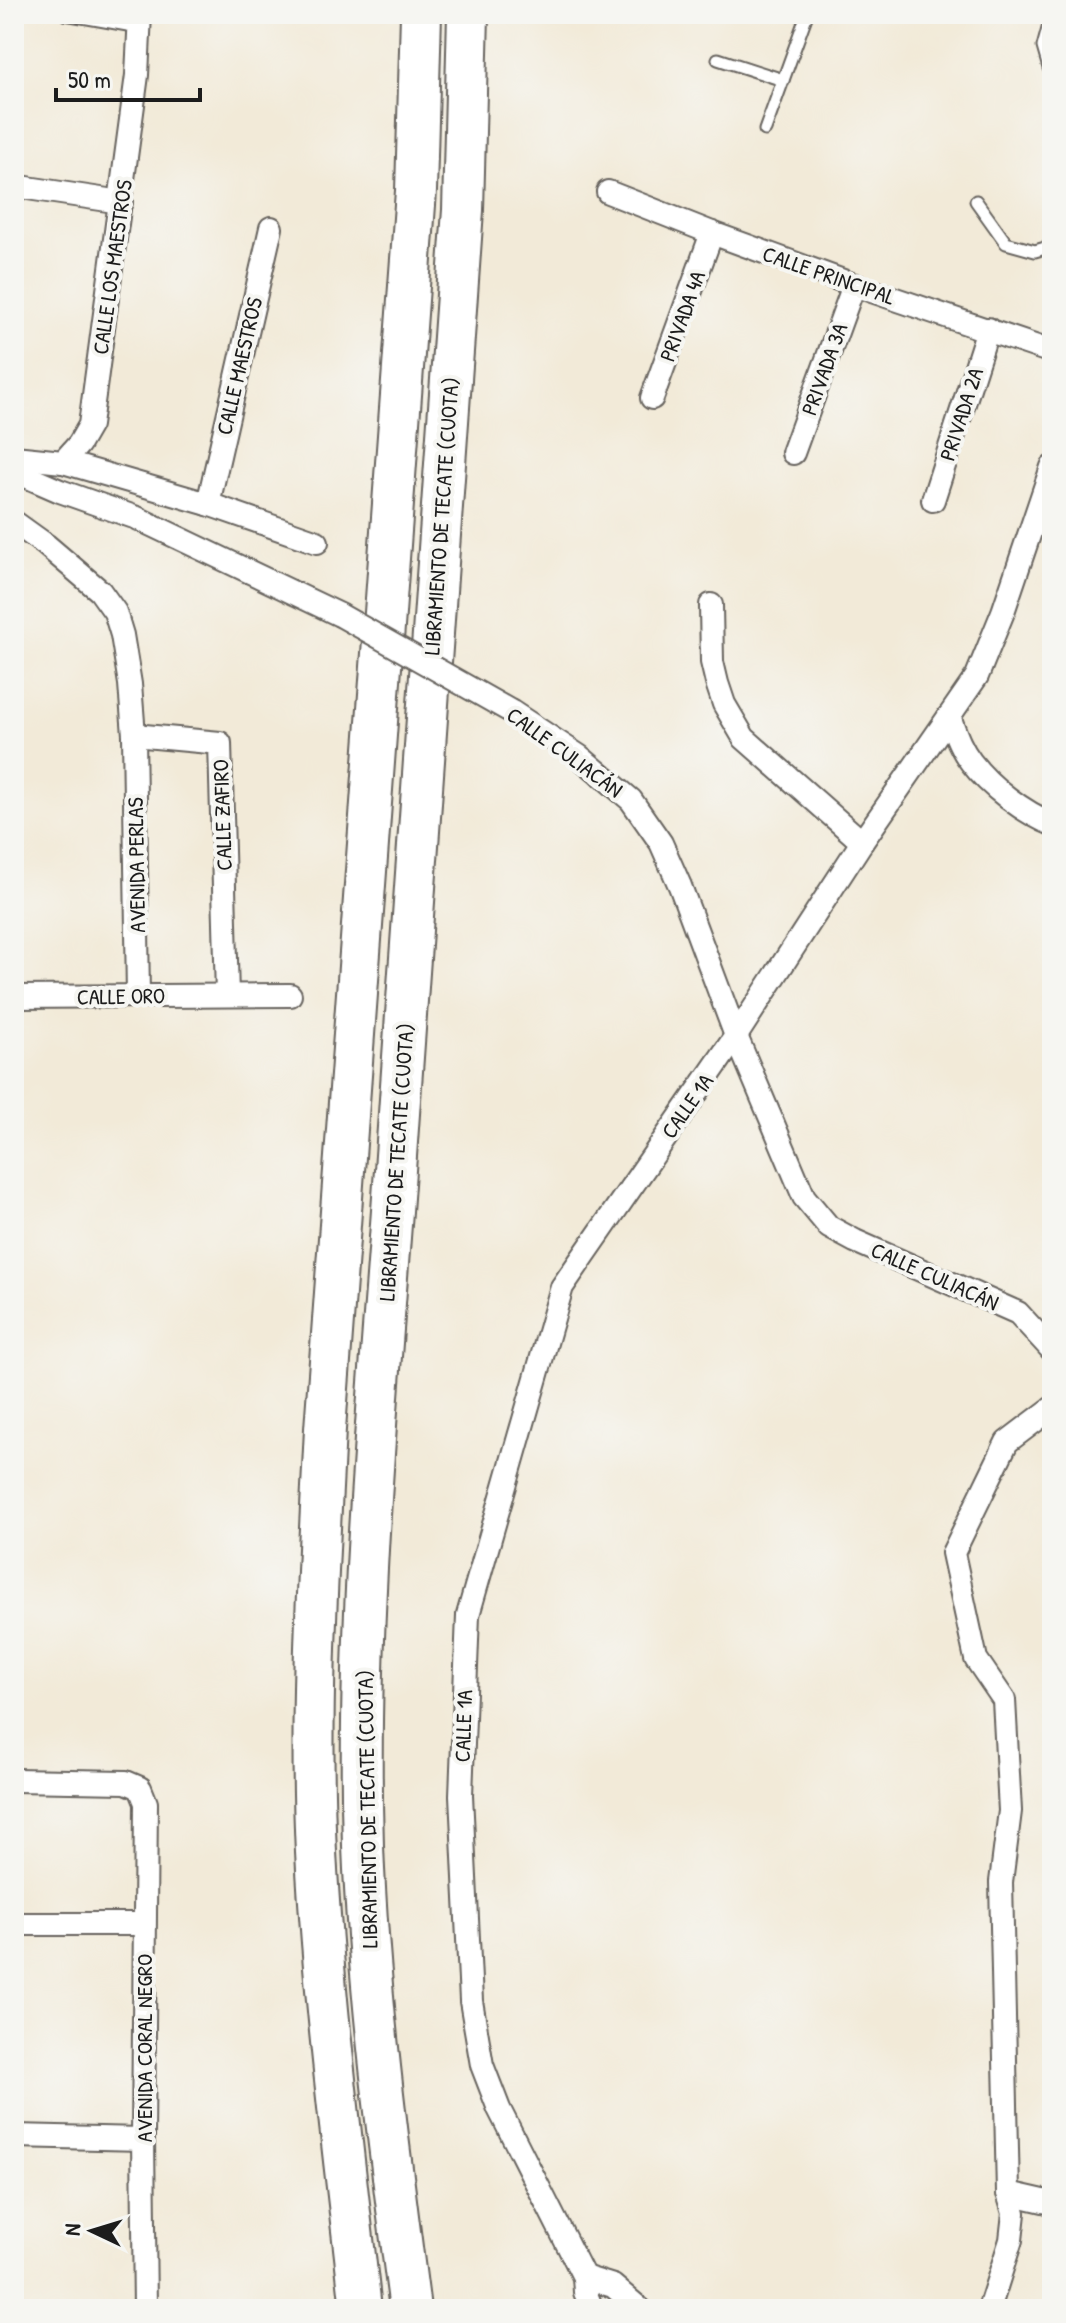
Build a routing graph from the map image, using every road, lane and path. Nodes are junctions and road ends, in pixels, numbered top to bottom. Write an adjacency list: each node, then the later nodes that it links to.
1 (65, 14): 6 (lane)
2 (399, 14): 13 (highway)
3 (421, 14): 13 (highway)
4 (807, 14): 10 (lane)
5 (1052, 14): 9 (lane)
6 (139, 20): 16 (street, CALLE LOS MAESTROS)
7 (470, 26): 55 (highway, LIBRAMIENTO DE TECATE (CUOTA))
8 (718, 59): 10 (lane)
9 (1052, 69)
10 (783, 80): 11 (lane)
11 (765, 130)
12 (14, 186): 16 (street)
13 (416, 191): 54 (highway)
14 (608, 192): 18 (street, CALLE PRINCIPAL)
15 (976, 201): 19 (lane)
16 (121, 202): 26 (street, CALLE LOS MAESTROS)
17 (271, 228): 30 (street, CALLE MAESTROS)
18 (712, 233): 20 (street, CALLE PRINCIPAL); 23 (street, PRIVADA 4A)
19 (1052, 246)
20 (854, 285): 21 (street, CALLE PRINCIPAL); 24 (street, PRIVADA 3A)
21 (988, 329): 22 (street, CALLE PRINCIPAL); 29 (street, PRIVADA 2A)
22 (1052, 352)
23 (652, 398)
24 (793, 453)
25 (14, 457): 26 (street)
26 (63, 462): 30 (street)
27 (1052, 467): 34 (street, CALLE 1A)
28 (14, 471): 42 (street, CALLE CULIACÁN, bridge)
29 (933, 500)
30 (208, 504): 32 (street)
31 (14, 522): 35 (street)
32 (317, 542)
33 (711, 605): 37 (street)
34 (949, 716): 36 (street); 37 (street, CALLE 1A)
35 (134, 735): 38 (street, AVENIDA PERLAS); 39 (street, CALLE ZAFIRO)
36 (1052, 824)
37 (862, 842): 42 (street, CALLE 1A)
38 (138, 995): 39 (street, CALLE ORO); 41 (street, CALLE ORO)
39 (227, 995): 40 (street, CALLE ORO)
40 (290, 995)
41 (14, 997)
42 (736, 1036): 43 (street, CALLE CULIACÁN); 52 (street, CALLE 1A)
43 (1052, 1350)
44 (1052, 1408): 50 (street)
45 (14, 1780): 47 (street, AVENIDA CORAL NEGRO)
46 (14, 1924): 47 (street)
47 (144, 1924): 49 (street, AVENIDA CORAL NEGRO)
48 (14, 2136): 49 (street)
49 (143, 2139): 53 (street, AVENIDA CORAL NEGRO)
50 (1008, 2193): 51 (street); 58 (street)
51 (1052, 2203)
52 (584, 2277): 56 (street, CALLE 1A); 57 (street)
53 (145, 2309)
54 (361, 2309)
55 (410, 2309)
56 (592, 2309)
57 (640, 2309)
58 (989, 2309)

